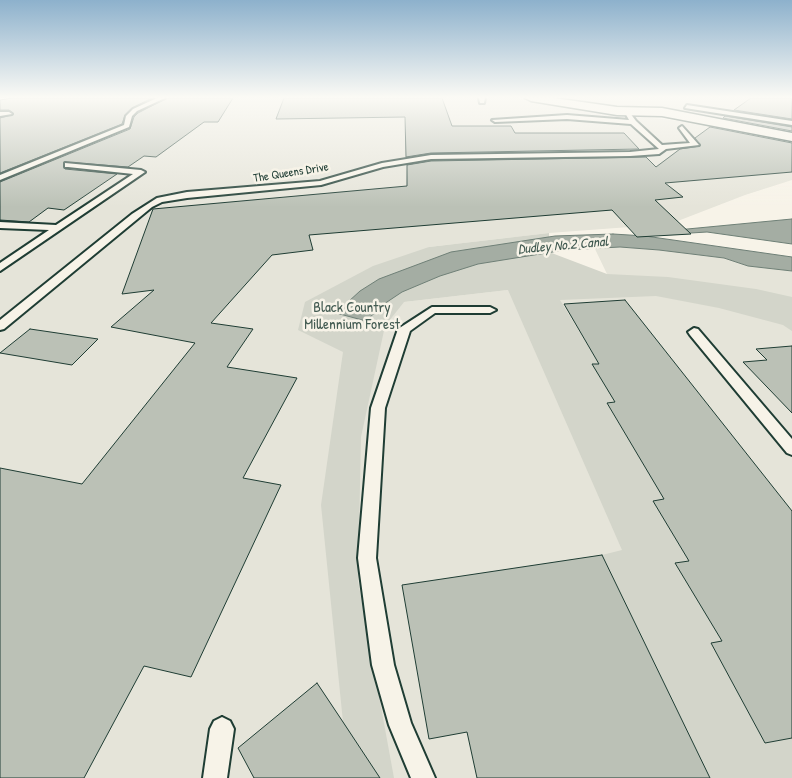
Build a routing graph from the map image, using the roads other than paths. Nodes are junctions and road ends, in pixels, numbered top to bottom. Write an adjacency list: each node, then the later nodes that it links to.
1 (107, 134): 8 (lane)
2 (648, 134): 6 (lane)
3 (687, 134): 6 (lane, The Queens Drive)
4 (774, 134): 5 (street)
5 (792, 138)
6 (661, 147): 13 (lane, The Queens Drive)
7 (68, 165): 10 (lane)
8 (0, 178)
9 (0, 224): 10 (lane)
10 (56, 228): 11 (lane)
11 (0, 268)
12 (490, 310): 18 (lane)
13 (0, 326)
14 (694, 332): 15 (lane)
15 (792, 449)
16 (222, 729): 17 (lane)
17 (215, 778)
18 (423, 778)

